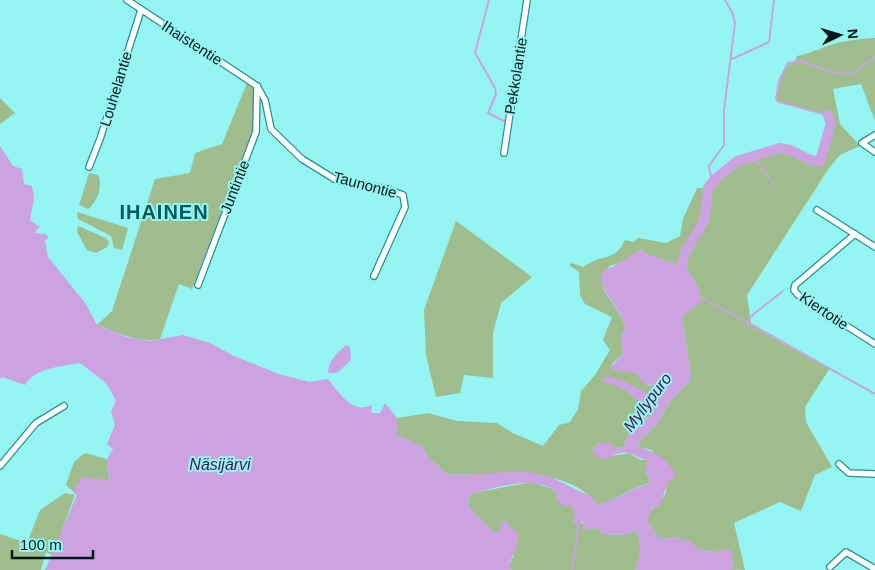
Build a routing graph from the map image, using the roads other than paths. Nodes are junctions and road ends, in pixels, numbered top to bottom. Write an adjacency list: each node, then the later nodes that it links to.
1 (127, 0): 3 (street, Ihaistentie)
2 (527, 0): 7 (street, Pekkolantie)
3 (141, 10): 4 (street, Ihaistentie); 8 (street, Louhelantie)
4 (257, 86): 12 (street, Taunontie); 13 (street, Juntintie)
5 (875, 135): 6 (street)
6 (875, 152)
7 (504, 153)
8 (89, 167)
9 (817, 210): 10 (street)
10 (855, 234): 11 (street); 14 (street, Kiertotie)
11 (875, 247)
12 (374, 276)
13 (198, 285)
14 (875, 344)
15 (64, 406): 17 (street)
16 (839, 464): 18 (street)
17 (0, 466)
18 (875, 474)
19 (830, 567): 20 (street)
20 (875, 569)

